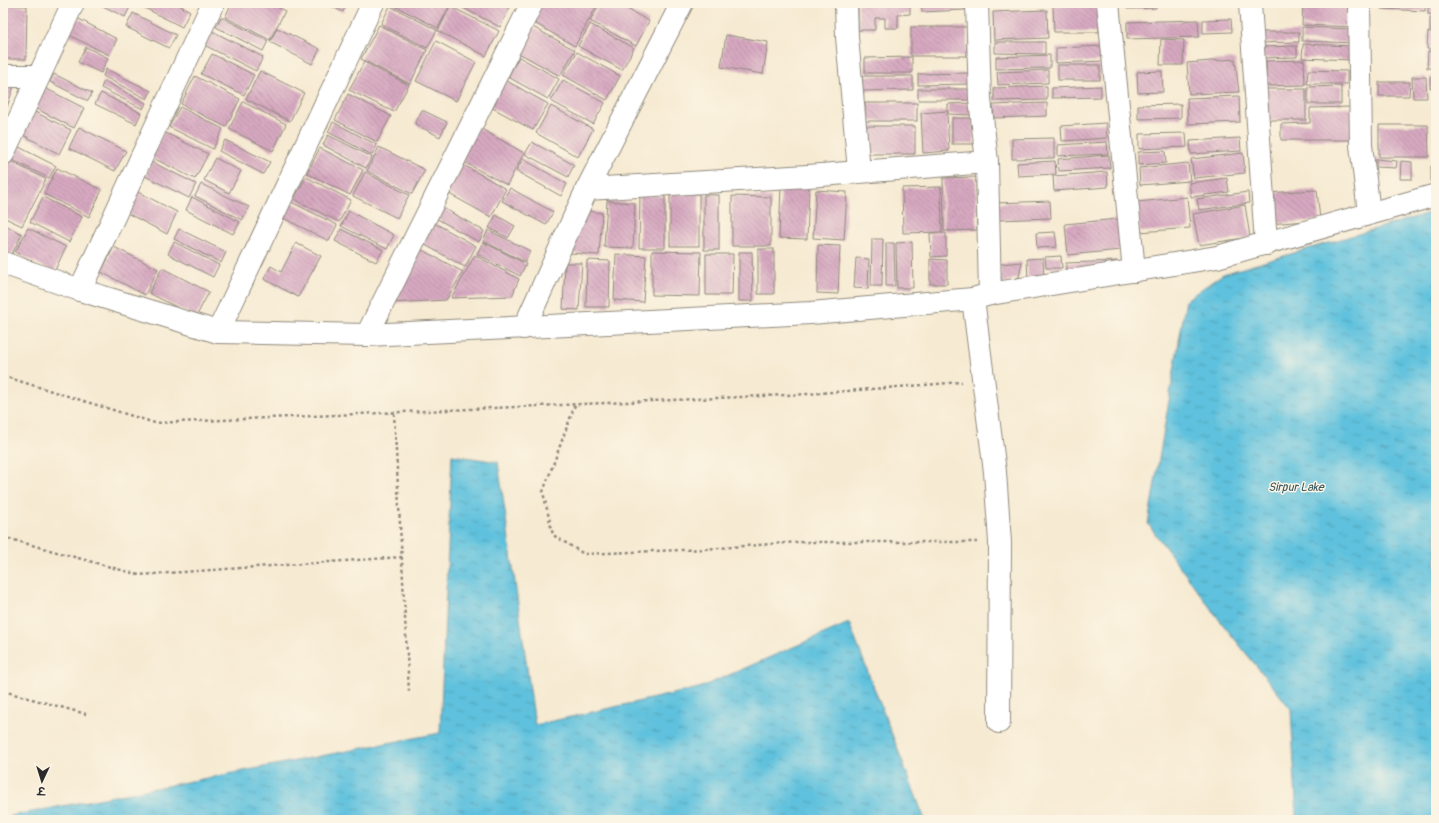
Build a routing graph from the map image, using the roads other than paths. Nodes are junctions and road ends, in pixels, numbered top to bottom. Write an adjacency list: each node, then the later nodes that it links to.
1 (72, 3): 12 (street)
2 (213, 3): 22 (street)
3 (373, 3): 25 (street)
4 (532, 3): 26 (street)
5 (682, 3): 16 (street)
6 (846, 3): 15 (street)
7 (976, 3): 14 (street)
8 (1108, 3): 21 (street)
9 (1250, 3): 19 (street)
10 (1359, 3): 18 (street)
11 (3, 76): 12 (street)
12 (39, 76): 13 (street)
13 (3, 154)
14 (987, 162): 15 (street); 23 (street)
15 (860, 171): 16 (street)
16 (588, 190): 24 (street)
17 (1436, 195): 18 (street)
18 (1370, 213): 19 (street)
19 (1266, 244): 21 (street)
20 (3, 263): 22 (street)
21 (1134, 271): 23 (street)
22 (80, 290): 25 (street)
23 (982, 297): 24 (street); 27 (street)
24 (524, 328): 26 (street)
25 (218, 332): 26 (street)
26 (367, 335)
27 (999, 722)

